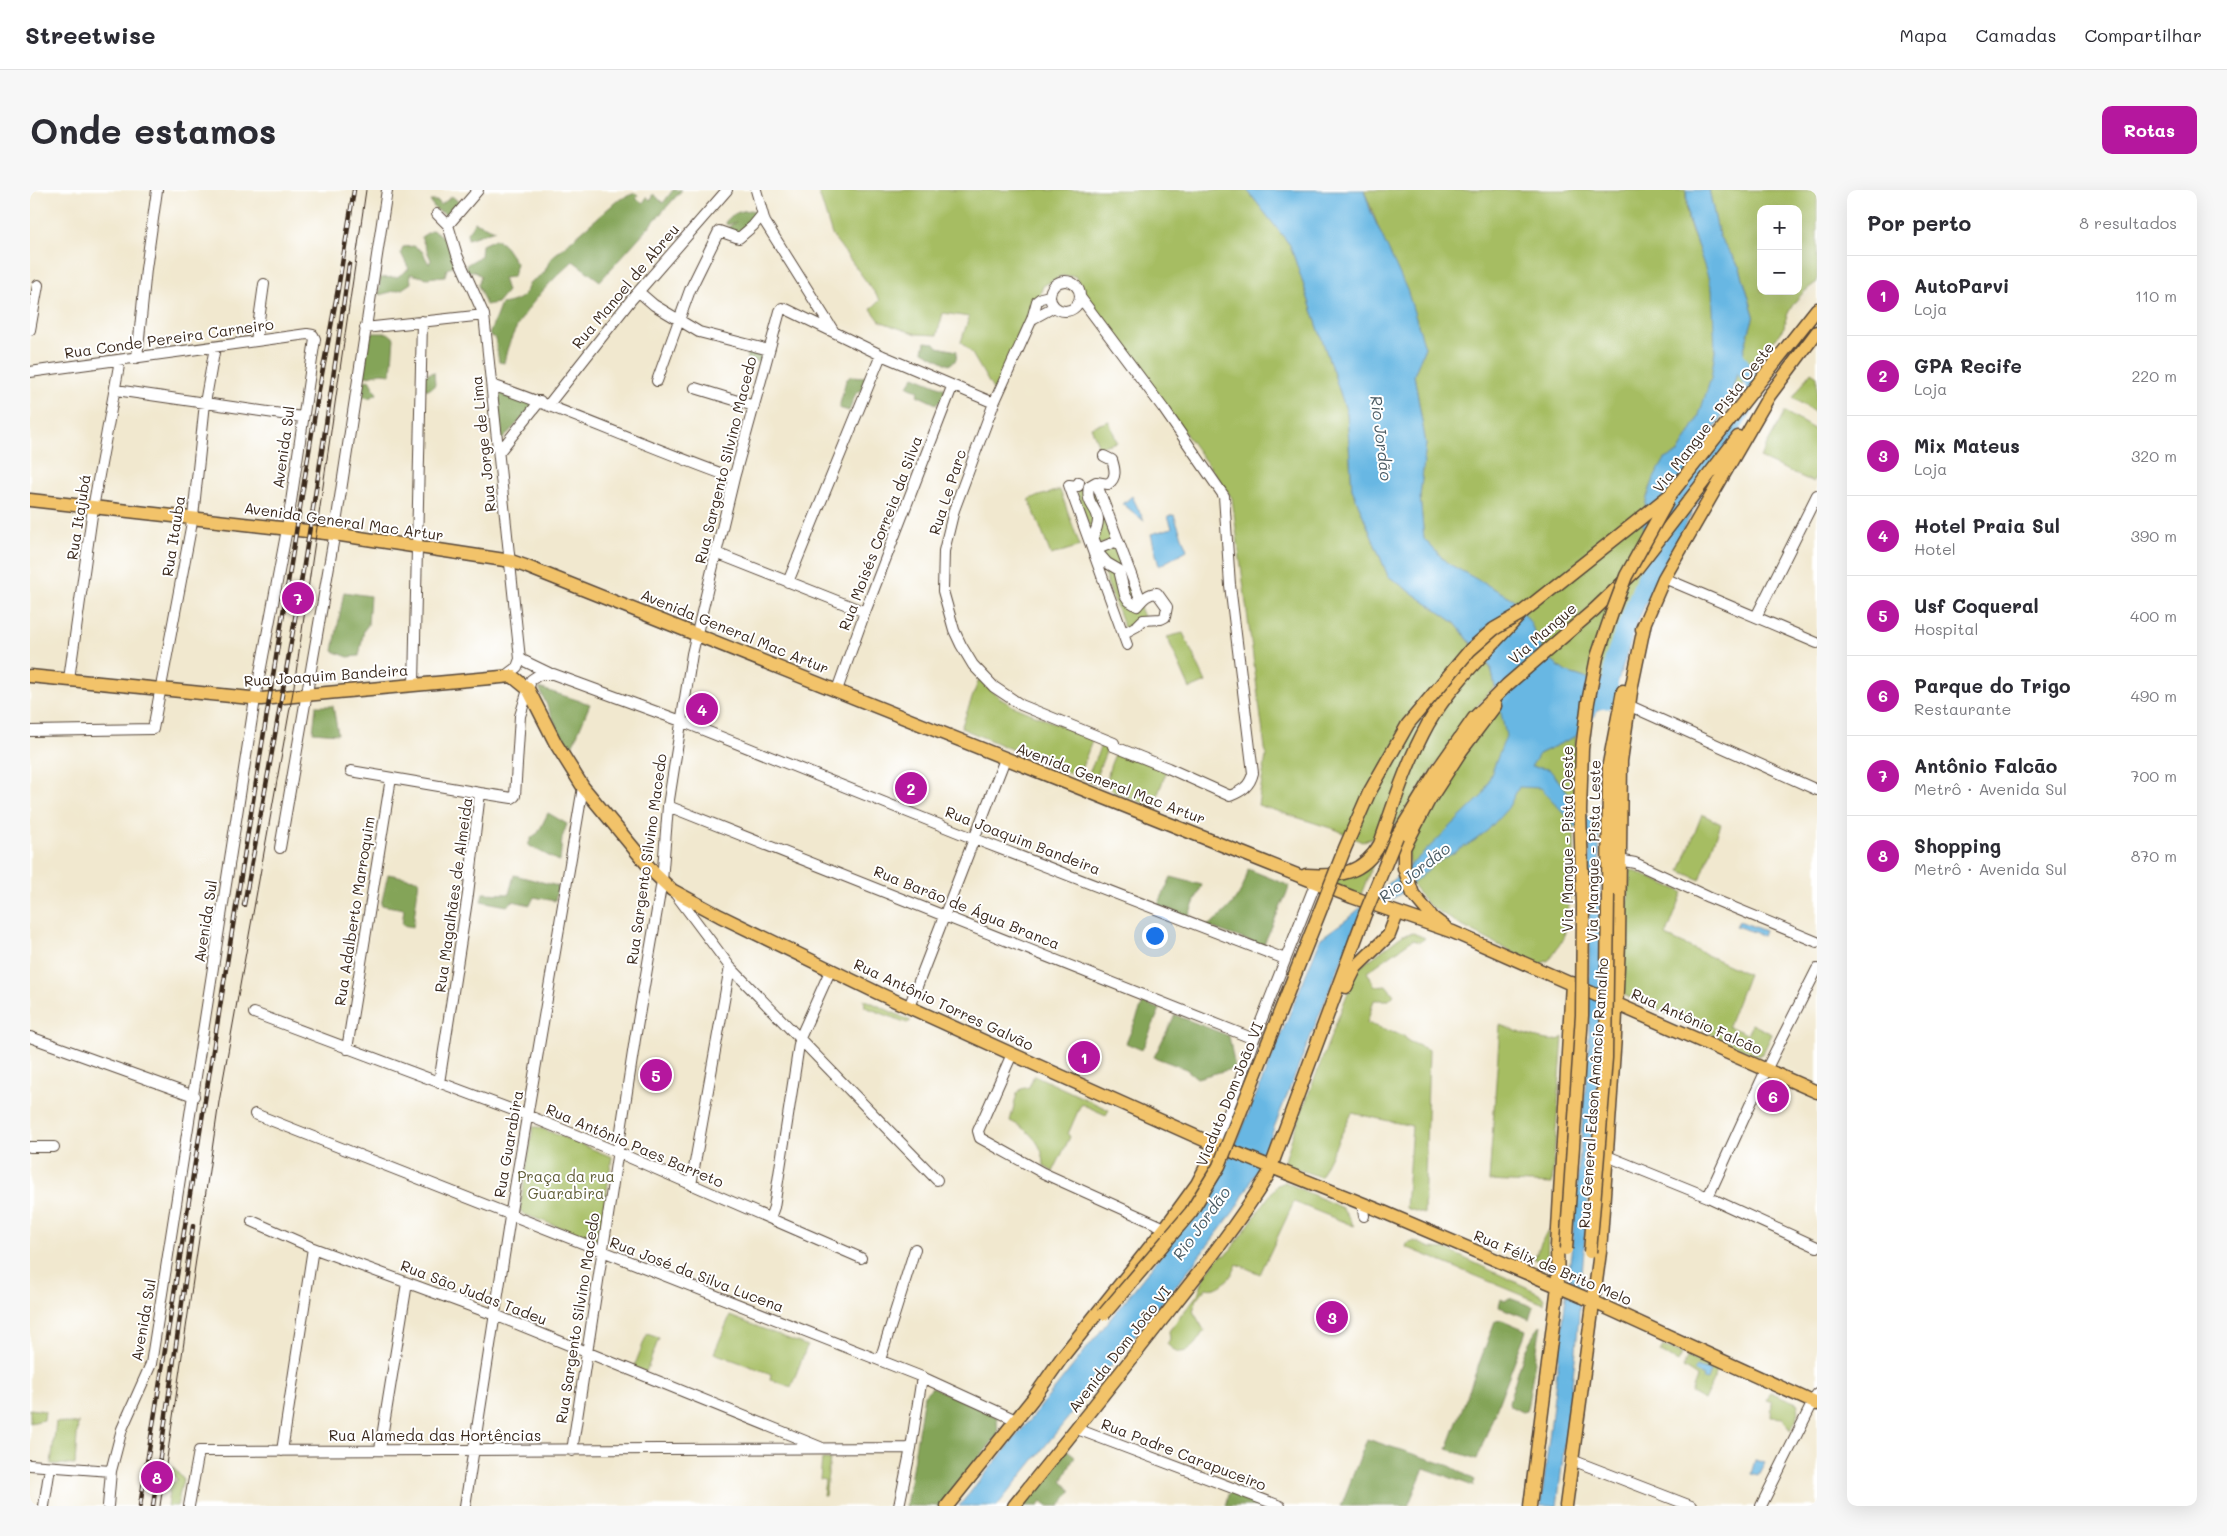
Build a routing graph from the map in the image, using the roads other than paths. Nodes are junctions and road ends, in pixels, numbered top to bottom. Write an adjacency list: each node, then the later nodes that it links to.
1 (157, 190): 29 (street)
2 (388, 190): 20 (street)
3 (478, 190): 8 (street)
4 (727, 190): 11 (street, Rua Manoel de Abreu)
5 (756, 190): 7 (street)
6 (437, 214): 8 (street, Rua Jorge de Lima)
7 (762, 215): 18 (street); 22 (street)
8 (448, 226): 16 (street, Rua Jorge de Lima)
9 (264, 284): 25 (street)
10 (38, 285): 21 (street)
11 (639, 292): 18 (street); 38 (street, Rua Manoel de Abreu)
12 (1050, 296): 13 (street, Rua Le Parc); 14 (street); 17 (street, Rua Le Parc)
13 (1080, 297): 14 (street); 40 (street, Rua Le Parc)
14 (1054, 307): 17 (street)
15 (1817, 309): 48 (main road, Via Mangue - Pista Oeste)
16 (484, 315): 19 (street); 33 (street, Rua Jorge de Lima)
17 (1032, 319): 40 (street, Rua Le Parc)
18 (679, 320): 27 (street); 32 (street)
19 (422, 322): 20 (street); 56 (street)
20 (365, 328): 54 (street)
21 (30, 330)
22 (834, 332): 27 (street, Rua Sargento Silvino Macedo); 28 (street)
23 (1817, 332): 37 (main road, Via Mangue - Pista Leste)
24 (312, 335): 25 (street, Rua Conde Pereira Carneiro); 42 (street, Avenida Sul)
25 (256, 341): 26 (street, Rua Conde Pereira Carneiro)
26 (215, 347): 29 (street, Rua Conde Pereira Carneiro); 39 (street, Rua Itauba)
27 (769, 350): 41 (street, Rua Sargento Silvino Macedo)
28 (881, 355): 34 (street); 61 (street)
29 (137, 358): 30 (street, Rua Conde Pereira Carneiro)
30 (120, 360): 31 (street, Rua Conde Pereira Carneiro); 36 (street, Rua Itajubá)
31 (30, 372)
32 (657, 381)
33 (492, 386): 38 (street); 43 (street, Rua Jorge de Lima)
34 (952, 387): 40 (street); 63 (street, Rua Moisés Correia da Silva)
35 (695, 388): 41 (street)
36 (116, 390): 39 (street); 51 (street, Rua Itajubá)
37 (1769, 396): 60 (main road, Via Mangue - Pista Leste); 77 (main road, Via Mangue, bridge)
38 (544, 403): 43 (street, Rua Manoel de Abreu); 45 (street)
39 (205, 404): 42 (street); 52 (street, Rua Itauba)
40 (994, 404)
41 (754, 406): 45 (street, Rua Sargento Silvino Macedo)
42 (302, 417): 53 (street, Avenida Sul)
43 (500, 451): 59 (street, Rua Jorge de Lima)
44 (1104, 456): 47 (street)
45 (734, 478): 58 (street, Rua Sargento Silvino Macedo)
46 (1079, 482): 57 (street)
47 (1096, 482): 55 (street); 57 (street)
48 (1670, 495): 64 (main road, Via Mangue, bridge); 145 (main road, Via Mangue - Pista Oeste, bridge)
49 (1817, 495): 65 (street)
50 (30, 500): 51 (main road, Avenida General Mac Artur)
51 (93, 508): 52 (main road, Avenida General Mac Artur); 75 (street, Rua Itajubá)
52 (193, 517): 53 (main road, Avenida General Mac Artur); 79 (street, Rua Itauba)
53 (287, 529): 54 (main road, Avenida General Mac Artur); 82 (street, Avenida Sul)
54 (334, 534): 56 (main road, Avenida General Mac Artur); 81 (street)
55 (1117, 541): 57 (street); 62 (street)
56 (417, 548): 59 (main road, Avenida General Mac Artur); 76 (street)
57 (1096, 551): 62 (street); 68 (street)
58 (716, 553): 61 (street); 67 (street, Rua Sargento Silvino Macedo)
59 (511, 561): 67 (main road, Avenida General Mac Artur); 71 (street, Rua Jorge de Lima)
60 (1664, 578): 65 (street); 66 (main road, Via Mangue - Pista Leste)
61 (788, 582): 63 (street)
62 (1141, 602): 68 (street)
63 (865, 612): 80 (street, Rua Moisés Correia da Silva)
64 (1520, 614): 96 (main road); 102 (main road, Via Mangue, bridge)
65 (1756, 617): 69 (street)
66 (1645, 622): 83 (main road, Rua General Edson Amâncio Ramalho); 146 (main road, Via Mangue - Pista Leste, bridge)
67 (696, 633): 80 (main road, Avenida General Mac Artur); 84 (street, Rua Sargento Silvino Macedo)
68 (1124, 633): 70 (street)
69 (1817, 643)
70 (1128, 645)
71 (520, 659): 72 (street, Rua Joaquim Bandeira); 74 (street)
72 (553, 674): 78 (street); 84 (street, Rua Joaquim Bandeira)
73 (30, 676): 75 (main road, Rua Joaquim Bandeira)
74 (505, 676): 76 (main road, Rua Joaquim Bandeira); 78 (main road)
75 (69, 679): 79 (main road, Rua Joaquim Bandeira)
76 (414, 684): 81 (main road, Rua Joaquim Bandeira)
77 (1507, 684): 103 (main road); 124 (main road, Via Mangue, bridge)
78 (528, 688): 89 (main road, Rua Antônio Torres Galvão); 91 (street, Rua Magalhães de Almeida)
79 (161, 690): 82 (main road, Rua Joaquim Bandeira); 85 (street, Rua Itauba)
80 (837, 690): 86 (main road, Avenida General Mac Artur)
81 (308, 695): 82 (main road, Rua Joaquim Bandeira); 94 (street)
82 (255, 699): 121 (street, Avenida Sul)
83 (1628, 705): 90 (street); 95 (main road, Rua General Edson Amâncio Ramalho)
84 (681, 721): 92 (street, Rua Sargento Silvino Macedo); 93 (street, Rua Joaquim Bandeira)
85 (30, 731)
86 (1004, 759): 93 (street); 96 (main road, Avenida General Mac Artur)
87 (351, 771): 88 (street)
88 (391, 778): 91 (street); 116 (street, Rua Adalberto Marroquim)
89 (583, 787): 97 (main road, Rua Antônio Torres Galvão); 123 (street, Rua Guarabira)
90 (1817, 790)
91 (480, 793): 119 (street, Rua Magalhães de Almeida)
92 (668, 806): 97 (street, Rua Sargento Silvino Macedo); 101 (street, Rua Barão de Água Branca)
93 (975, 839): 101 (street); 105 (street, Rua Joaquim Bandeira)
94 (280, 848)
95 (1619, 860): 104 (street); 110 (main road, Rua General Edson Amâncio Ramalho)
96 (1296, 874): 98 (main road, Avenida General Mac Artur)
97 (662, 881): 99 (main road, Rua Antônio Torres Galvão); 128 (street, Rua Sargento Silvino Macedo)
98 (1316, 882): 100 (main road, Avenida General Mac Artur); 105 (street)
99 (672, 890): 106 (street); 107 (main road, Rua Antônio Torres Galvão)
100 (1393, 912): 103 (main road, Rua Antônio Falcão); 124 (main road)
101 (945, 914): 111 (street); 115 (street, Rua Barão de Água Branca)
102 (1318, 916): 148 (main road, Viaduto Dom João VI, bridge)
103 (1453, 932): 109 (main road, Rua Antônio Falcão)
104 (1817, 942)
105 (1285, 959): 115 (street)
106 (730, 967): 114 (street); 133 (street)
107 (831, 969): 111 (main road, Rua Antônio Torres Galvão); 114 (street)
108 (1817, 969): 118 (street)
109 (1576, 985): 110 (main road, Rua Antônio Falcão, bridge); 145 (main road)
110 (1614, 1002): 118 (main road, Rua Antônio Falcão); 130 (main road, Rua General Edson Amâncio Ramalho)
111 (909, 1007): 117 (main road, Rua Antônio Torres Galvão)
112 (254, 1013): 116 (street, Rua Antônio Paes Barreto)
113 (30, 1037): 121 (street)
114 (800, 1038): 132 (street); 136 (street)
115 (1254, 1039): 126 (street)
116 (347, 1049): 119 (street, Rua Antônio Paes Barreto)
117 (1012, 1054): 126 (main road, Rua Antônio Torres Galvão); 138 (street)
118 (1766, 1070): 120 (main road, Rua Antônio Falcão); 134 (street)
119 (439, 1082): 123 (street, Rua Antônio Paes Barreto)
120 (1817, 1092)
121 (194, 1096): 164 (street, Avenida Sul)
122 (255, 1114): 135 (street, Rua José da Silva Lucena)
123 (529, 1116): 128 (street, Rua Antônio Paes Barreto); 135 (street, Rua Guarabira)
124 (1288, 1123): 131 (main road, Avenida Dom João VI)
125 (30, 1147): 127 (street)
126 (1217, 1147): 129 (main road, Rua Antônio Torres Galvão); 138 (main road)
127 (54, 1148)
128 (617, 1152): 133 (street, Rua Antônio Paes Barreto); 142 (street, Rua Sargento Silvino Macedo)
129 (1229, 1153): 131 (main road, Rua Félix de Brito Melo)
130 (1607, 1156): 134 (street); 146 (main road, Rua General Edson Amâncio Ramalho)
131 (1266, 1169): 145 (main road, Rua Félix de Brito Melo); 154 (main road, Avenida Dom João VI)
132 (937, 1180)
133 (691, 1185): 136 (street, Rua Antônio Paes Barreto)
134 (1708, 1197): 139 (street)
135 (510, 1217): 142 (street, Rua José da Silva Lucena); 147 (street, Rua Guarabira)
136 (770, 1218): 143 (street, Rua Antônio Paes Barreto)
137 (252, 1222): 140 (street, Rua São Judas Tadeu)
138 (1165, 1228): 148 (main road)
139 (1817, 1247)
140 (313, 1248): 144 (street, Rua São Judas Tadeu); 159 (street)
141 (915, 1249): 150 (street)
142 (602, 1253): 149 (street, Rua Sargento Silvino Macedo); 150 (street, Rua José da Silva Lucena)
143 (861, 1258)
144 (407, 1283): 147 (street, Rua São Judas Tadeu); 156 (street)
145 (1560, 1287): 146 (main road, Rua Félix de Brito Melo); 173 (main road)
146 (1588, 1299): 152 (main road, Rua Félix de Brito Melo); 161 (main road, Rua General Edson Amâncio Ramalho)
147 (496, 1315): 149 (street, Rua São Judas Tadeu); 157 (street, Rua Guarabira)
148 (1081, 1334): 153 (main road)
149 (586, 1352): 158 (street, Rua São Judas Tadeu); 160 (street, Rua Sargento Silvino Macedo)
150 (880, 1360): 151 (street, Rua José da Silva Lucena)
151 (922, 1377): 153 (street, Rua José da Silva Lucena); 155 (street)
152 (1816, 1400): 176 (street)
153 (1016, 1420): 170 (main road)
154 (1077, 1430): 171 (main road, Avenida Dom João VI); 172 (street, Rua Padre Carapuceiro)
155 (911, 1448): 158 (street, Rua Alameda das Hortências); 169 (street)
156 (380, 1449): 157 (street, Rua Alameda das Hortências); 159 (street, Rua Alameda das Hortências)
157 (474, 1449): 160 (street, Rua Alameda das Hortências); 168 (street, Rua Guarabira)
158 (825, 1449): 160 (street, Rua Alameda das Hortências)
159 (282, 1451): 167 (street, Rua Alameda das Hortências)
160 (572, 1451)
161 (1572, 1460): 174 (main road, Rua General Edson Amâncio Ramalho); 175 (street)
162 (30, 1466): 163 (street)
163 (50, 1467): 164 (street); 165 (street)
164 (111, 1472): 166 (street, Avenida Sul)
165 (44, 1506)
166 (108, 1506)
167 (189, 1506)
168 (465, 1506)
169 (899, 1506)
170 (947, 1506)
171 (1014, 1506)
172 (1280, 1506)
173 (1530, 1506)
174 (1566, 1506)
175 (1690, 1506)
176 (1762, 1506)

